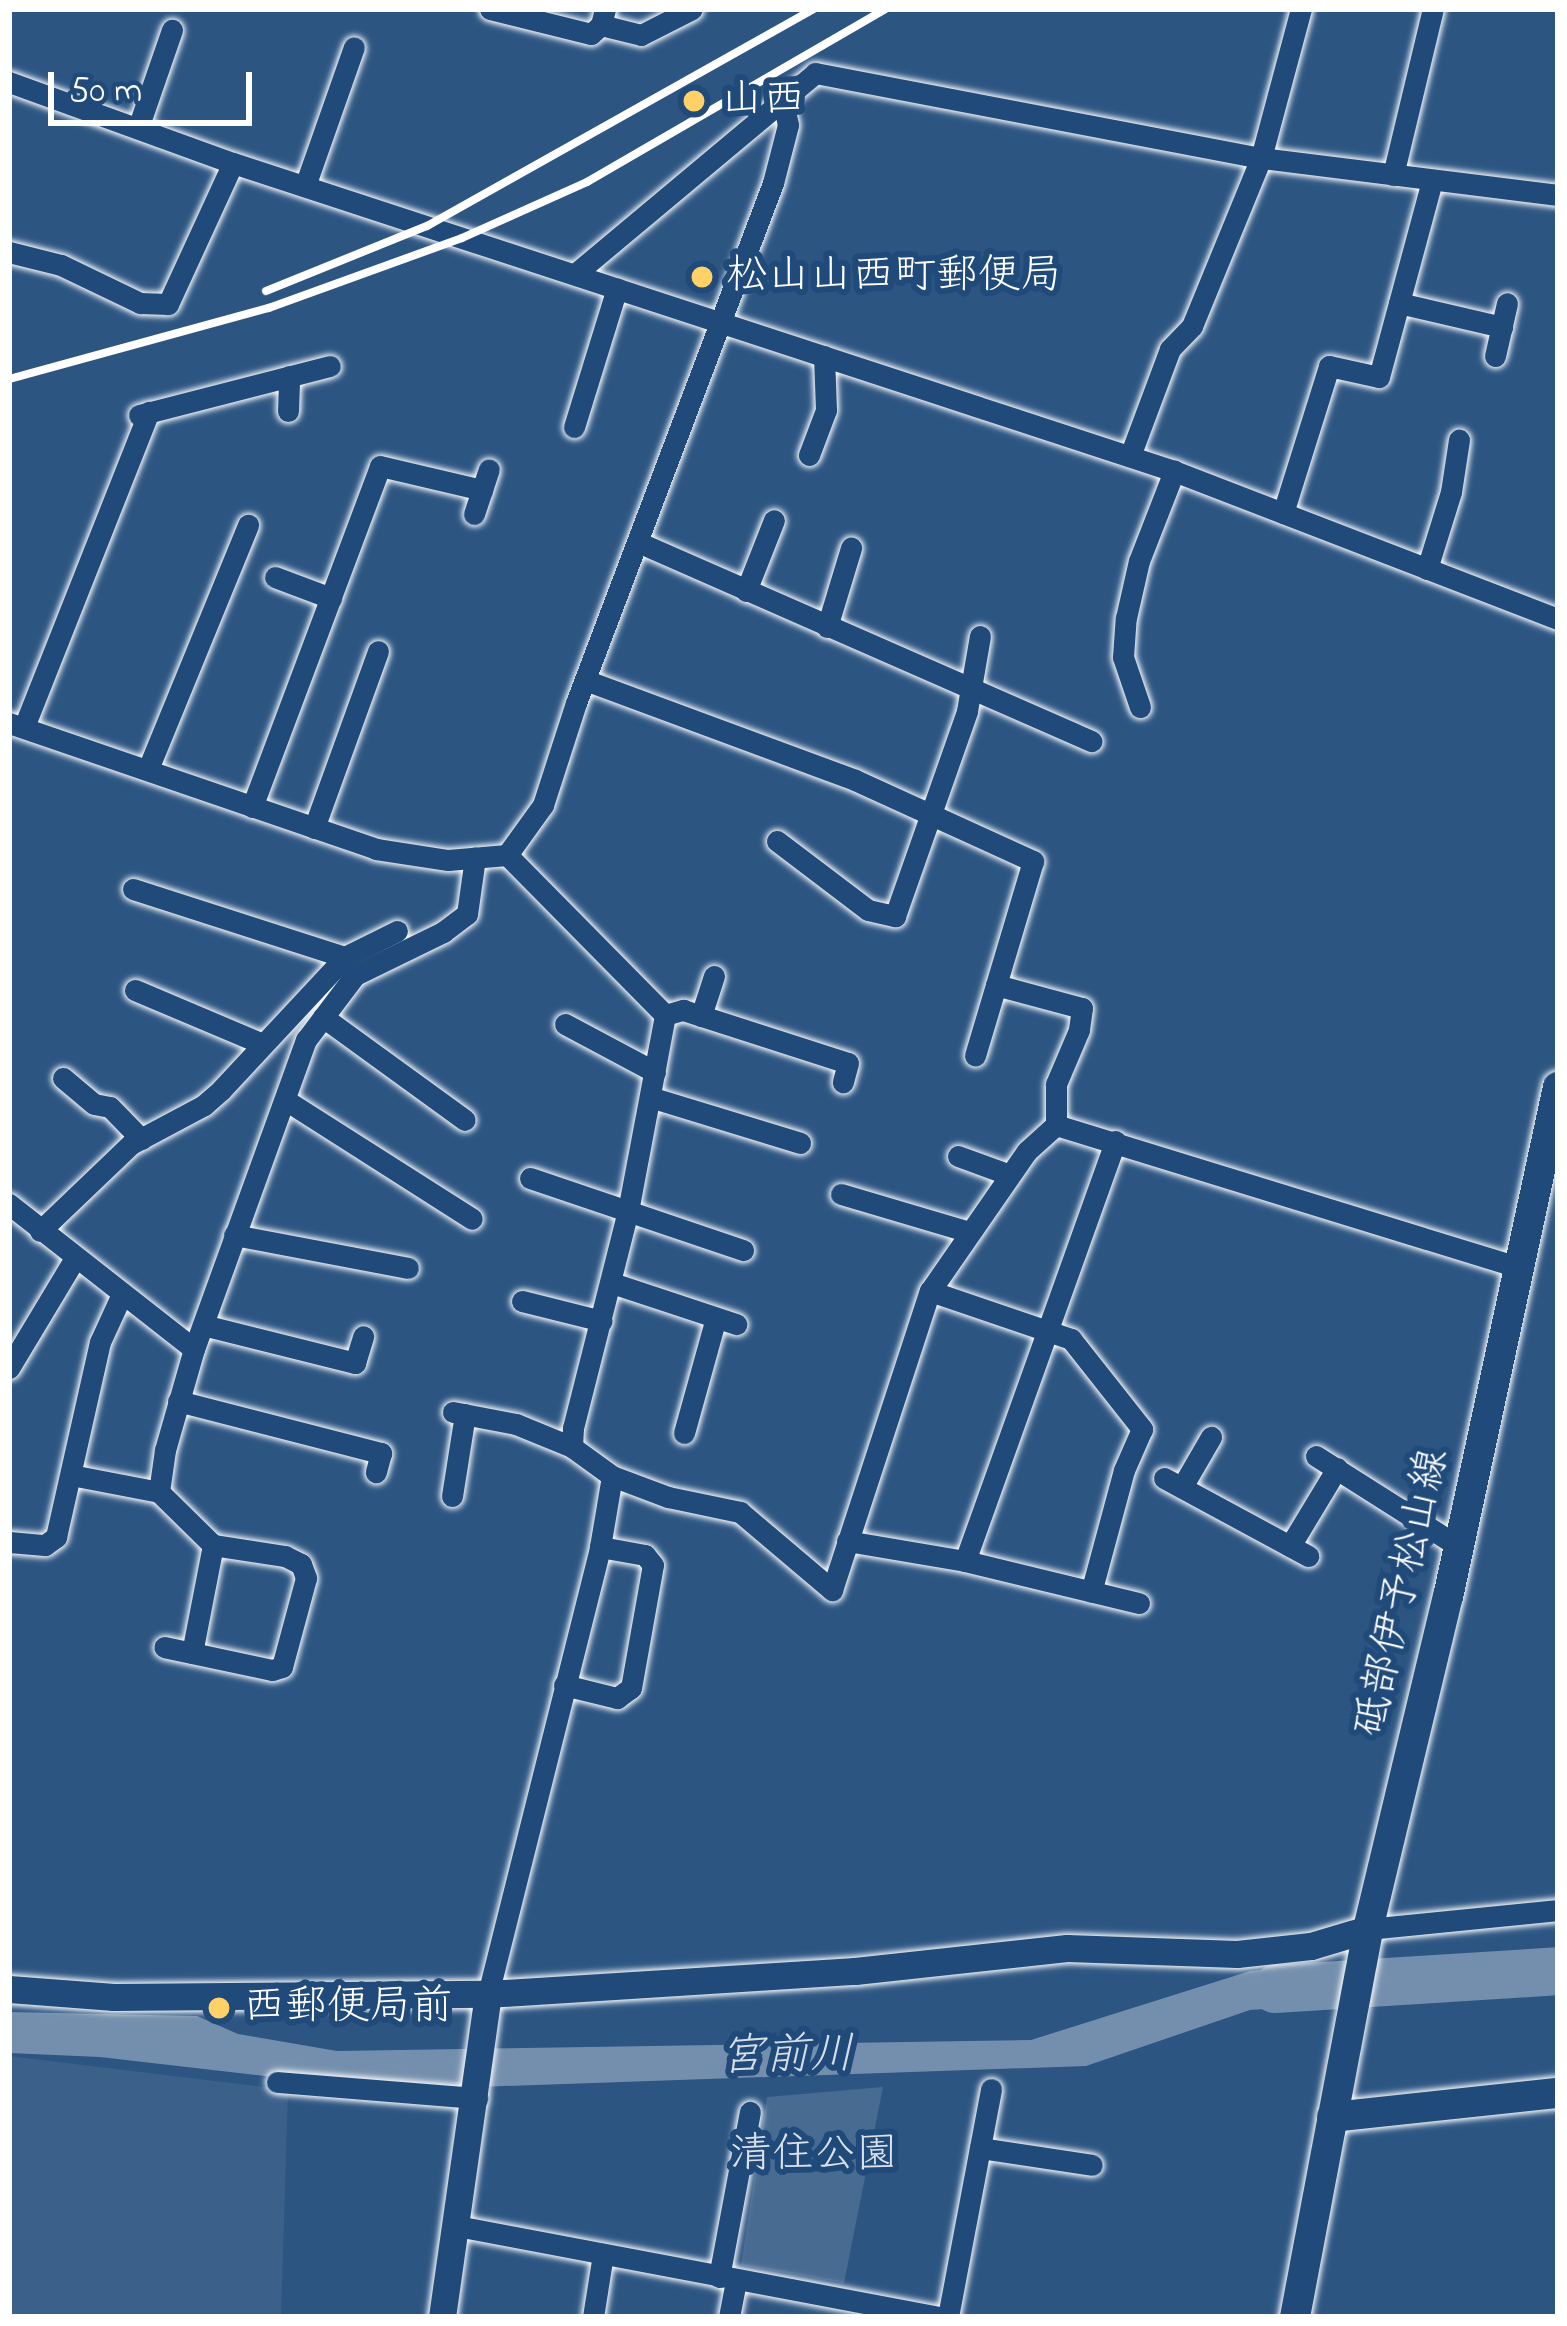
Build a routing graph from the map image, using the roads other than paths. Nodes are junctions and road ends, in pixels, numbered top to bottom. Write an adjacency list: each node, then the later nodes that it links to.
1 (490, 9): 5 (street)
2 (692, 9): 5 (street)
3 (1301, 9): 11 (street)
4 (1433, 9): 13 (street)
5 (603, 17)
6 (172, 30): 10 (street)
7 (354, 47): 15 (street)
8 (9, 82): 10 (street)
9 (782, 96): 11 (street); 18 (street); 22 (street)
10 (138, 128): 12 (street)
11 (1261, 158): 13 (street); 32 (street)
12 (233, 163): 15 (street); 17 (street)
13 (1393, 175): 14 (street)
14 (1432, 180): 16 (street); 21 (street)
15 (305, 186): 18 (street)
16 (1558, 195)
17 (9, 252)
18 (575, 274): 19 (street)
19 (617, 288): 22 (street); 29 (street)
20 (1507, 302): 23 (street)
21 (1399, 303): 23 (street); 34 (street)
22 (718, 321): 24 (street); 38 (street)
23 (1502, 326): 25 (street)
24 (824, 356): 31 (street); 32 (street)
25 (1495, 356)
26 (330, 366): 27 (street)
27 (289, 376): 28 (street); 51 (street)
28 (288, 411)
29 (574, 427)
30 (1459, 440): 40 (street)
31 (809, 455)
32 (1130, 456): 33 (street)
33 (1174, 471): 34 (street); 50 (street)
34 (1283, 513): 40 (street)
35 (474, 514): 43 (street)
36 (774, 520): 42 (street)
37 (248, 525): 53 (street)
38 (640, 543): 42 (street); 48 (street)
39 (851, 548): 45 (street)
40 (1427, 569): 44 (street)
41 (275, 578): 43 (street)
42 (746, 591): 45 (street)
43 (331, 598): 54 (street)
44 (1558, 619)
45 (827, 627): 49 (street)
46 (980, 636): 49 (street)
47 (378, 651): 56 (street)
48 (585, 680): 55 (street); 58 (street)
49 (971, 686): 52 (street); 55 (street)
50 (1140, 707)
51 (16, 725): 53 (street)
52 (1090, 741)
53 (148, 769): 54 (street)
54 (252, 807): 56 (street)
55 (928, 813): 57 (street); 64 (street)
56 (314, 828): 59 (street)
57 (777, 842)
58 (507, 855): 59 (street); 66 (street)
59 (475, 858): 68 (street)
60 (133, 889): 62 (street)
61 (397, 931): 62 (street)
62 (345, 957): 70 (street)
63 (714, 976): 67 (street)
64 (996, 985): 71 (street); 79 (street)
65 (135, 990): 70 (street)
66 (665, 1015): 67 (street); 72 (street)
67 (701, 1016): 74 (street)
68 (323, 1017): 77 (street); 78 (street)
69 (565, 1024): 72 (street)
70 (263, 1044): 80 (street)
71 (975, 1056)
72 (655, 1072): 76 (street)
73 (63, 1078): 80 (street)
74 (843, 1082)
75 (1558, 1087): 95 (main road, 砥部伊予松山線)
76 (650, 1097): 82 (street); 88 (street)
77 (287, 1100): 89 (street); 92 (street)
78 (465, 1120)
79 (1056, 1125): 81 (street); 84 (street)
80 (140, 1139): 90 (street)
81 (1115, 1141): 95 (street); 103 (street)
82 (800, 1143)
83 (958, 1156): 84 (street)
84 (1010, 1175): 91 (street)
85 (530, 1178): 88 (street)
86 (841, 1194): 91 (street)
87 (9, 1204): 90 (street)
88 (628, 1211): 93 (street); 97 (street)
89 (472, 1219)
90 (40, 1231): 94 (street)
91 (969, 1232): 98 (street)
92 (234, 1234): 96 (street); 102 (street)
93 (743, 1250)
94 (75, 1258): 99 (street); 106 (street)
95 (1519, 1267): 121 (main road, 砥部伊予松山線)
96 (408, 1268)
97 (611, 1283): 101 (street); 108 (street)
98 (930, 1291): 103 (street); 118 (street)
99 (122, 1294): 105 (street); 114 (street)
100 (522, 1301): 101 (street)
101 (602, 1322): 110 (street)
102 (202, 1325): 104 (street); 105 (street)
103 (1047, 1331): 123 (street); 124 (street)
104 (363, 1336)
105 (194, 1349): 107 (street)
106 (9, 1368)
107 (178, 1401): 113 (street); 116 (street)
108 (684, 1432)
109 (1211, 1437): 112 (street)
110 (572, 1447): 115 (street); 117 (street)
111 (1316, 1456): 112 (street)
112 (1337, 1468): 121 (street)
113 (376, 1472)
114 (71, 1475): 116 (street); 119 (street)
115 (612, 1476): 118 (street); 122 (street)
116 (159, 1492): 120 (street)
117 (452, 1496)
118 (847, 1541): 123 (street)
119 (9, 1542)
120 (213, 1545): 127 (street); 127 (street)
121 (1456, 1545): 130 (main road, 砥部伊予松山線)
122 (600, 1547): 128 (street); 128 (street)
123 (965, 1561): 124 (street)
124 (1091, 1592): 125 (street)
125 (1139, 1603)
126 (164, 1647): 127 (street)
127 (192, 1653)
128 (564, 1685): 132 (street)
129 (1558, 1910): 130 (street)
130 (1365, 1944): 132 (street); 138 (main road, 砥部伊予松山線)
131 (9, 1989): 132 (street)
132 (488, 1994): 136 (street)
133 (277, 2082): 136 (street)
134 (991, 2089): 139 (street)
135 (1558, 2093): 138 (main road)
136 (477, 2096): 141 (street)
137 (750, 2112): 143 (street)
138 (1332, 2117): 149 (main road, 砥部伊予松山線)
139 (980, 2148): 140 (street); 148 (street)
140 (1091, 2165)
141 (457, 2226): 142 (street); 145 (street)
142 (603, 2254): 143 (street); 146 (street)
143 (727, 2278): 144 (street); 147 (street)
144 (864, 2310): 148 (street)
145 (442, 2317)
146 (593, 2317)
147 (729, 2317)
148 (944, 2317)
149 (1295, 2317)

